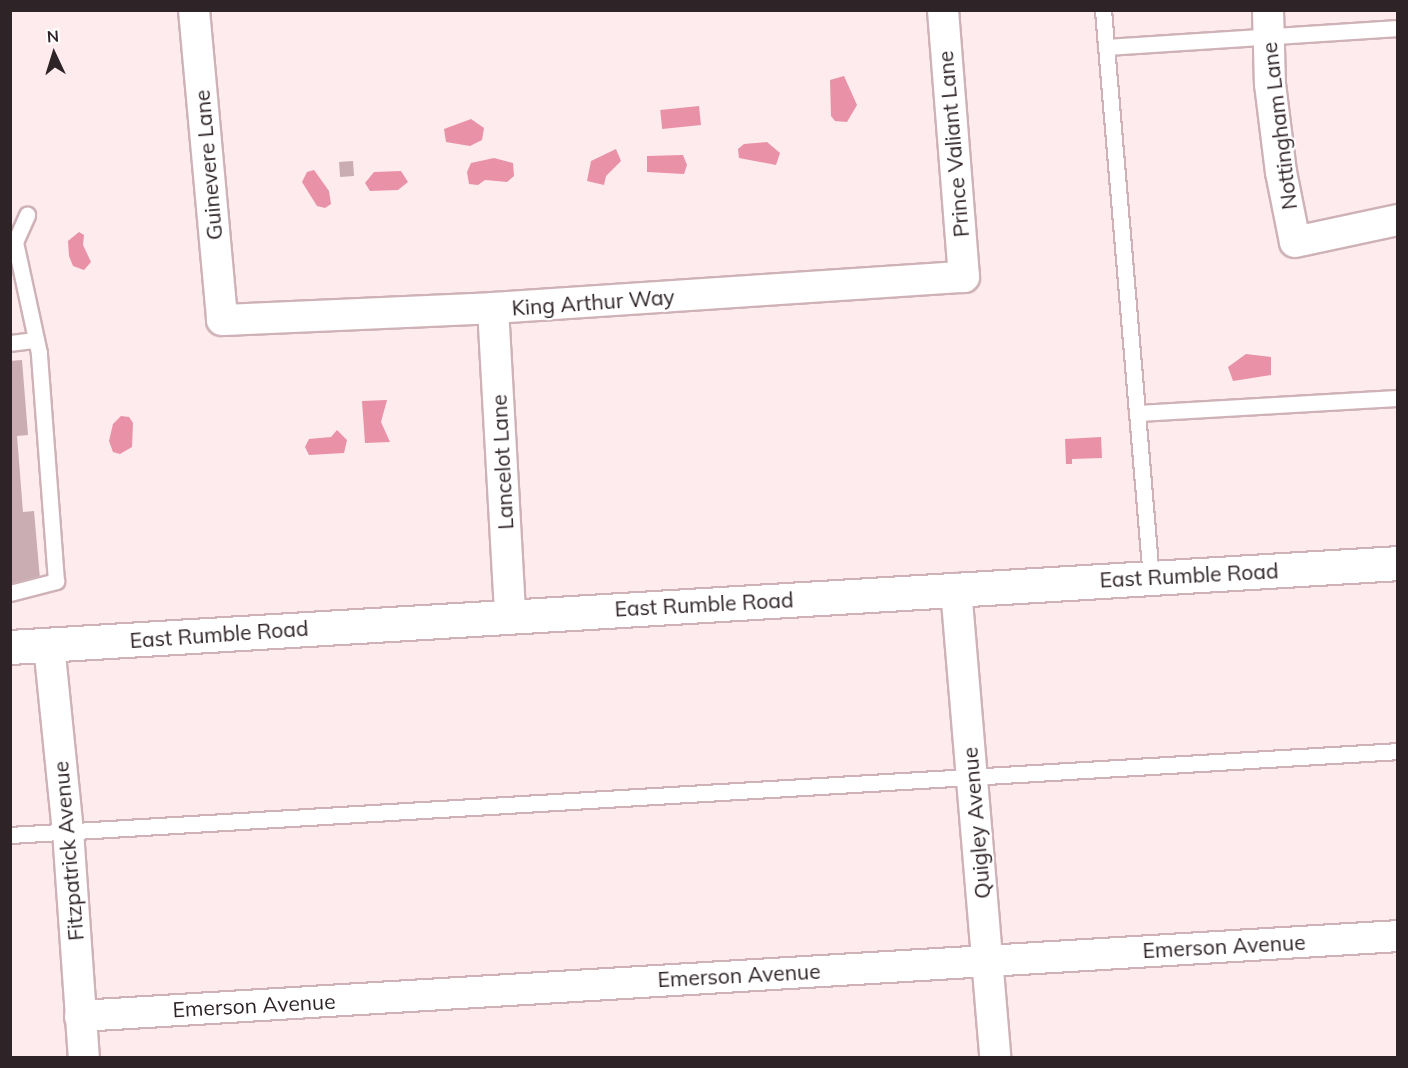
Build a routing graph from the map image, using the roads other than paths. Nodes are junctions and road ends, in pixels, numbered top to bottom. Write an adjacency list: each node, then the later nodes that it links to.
1 (194, 10): 11 (street, Guinevere Lane)
2 (943, 10): 9 (street, Prince Valiant Lane)
3 (1102, 10): 6 (lane)
4 (1268, 23): 5 (lane); 6 (lane); 8 (street, Nottingham Lane)
5 (1398, 28)
6 (1106, 47): 15 (lane)
7 (27, 215): 12 (lane)
8 (1398, 220)
9 (964, 277): 10 (street, King Arthur Way)
10 (493, 308): 11 (street, King Arthur Way); 20 (street, Lancelot Lane)
11 (222, 320)
12 (36, 340): 13 (lane); 19 (lane)
13 (10, 343)
14 (1398, 398): 15 (lane)
15 (1137, 413): 17 (lane)
16 (1398, 563): 17 (street, East Rumble Road)
17 (1151, 578): 18 (street, East Rumble Road)
18 (956, 589): 20 (street, East Rumble Road); 24 (street, Quigley Avenue)
19 (10, 593)
20 (510, 615): 21 (street, East Rumble Road)
21 (49, 645): 22 (street, East Rumble Road); 25 (street, Fitzpatrick Avenue)
22 (10, 647)
23 (1398, 751): 24 (lane)
24 (972, 776): 25 (lane); 28 (street, Quigley Avenue)
25 (68, 831): 26 (lane); 29 (street, Fitzpatrick Avenue)
26 (10, 835)
27 (1398, 936): 28 (street, Emerson Avenue)
28 (987, 960): 29 (street, Emerson Avenue); 31 (street, Quigley Avenue)
29 (80, 1016): 30 (street, Fitzpatrick Avenue)
30 (84, 1058)
31 (995, 1058)

